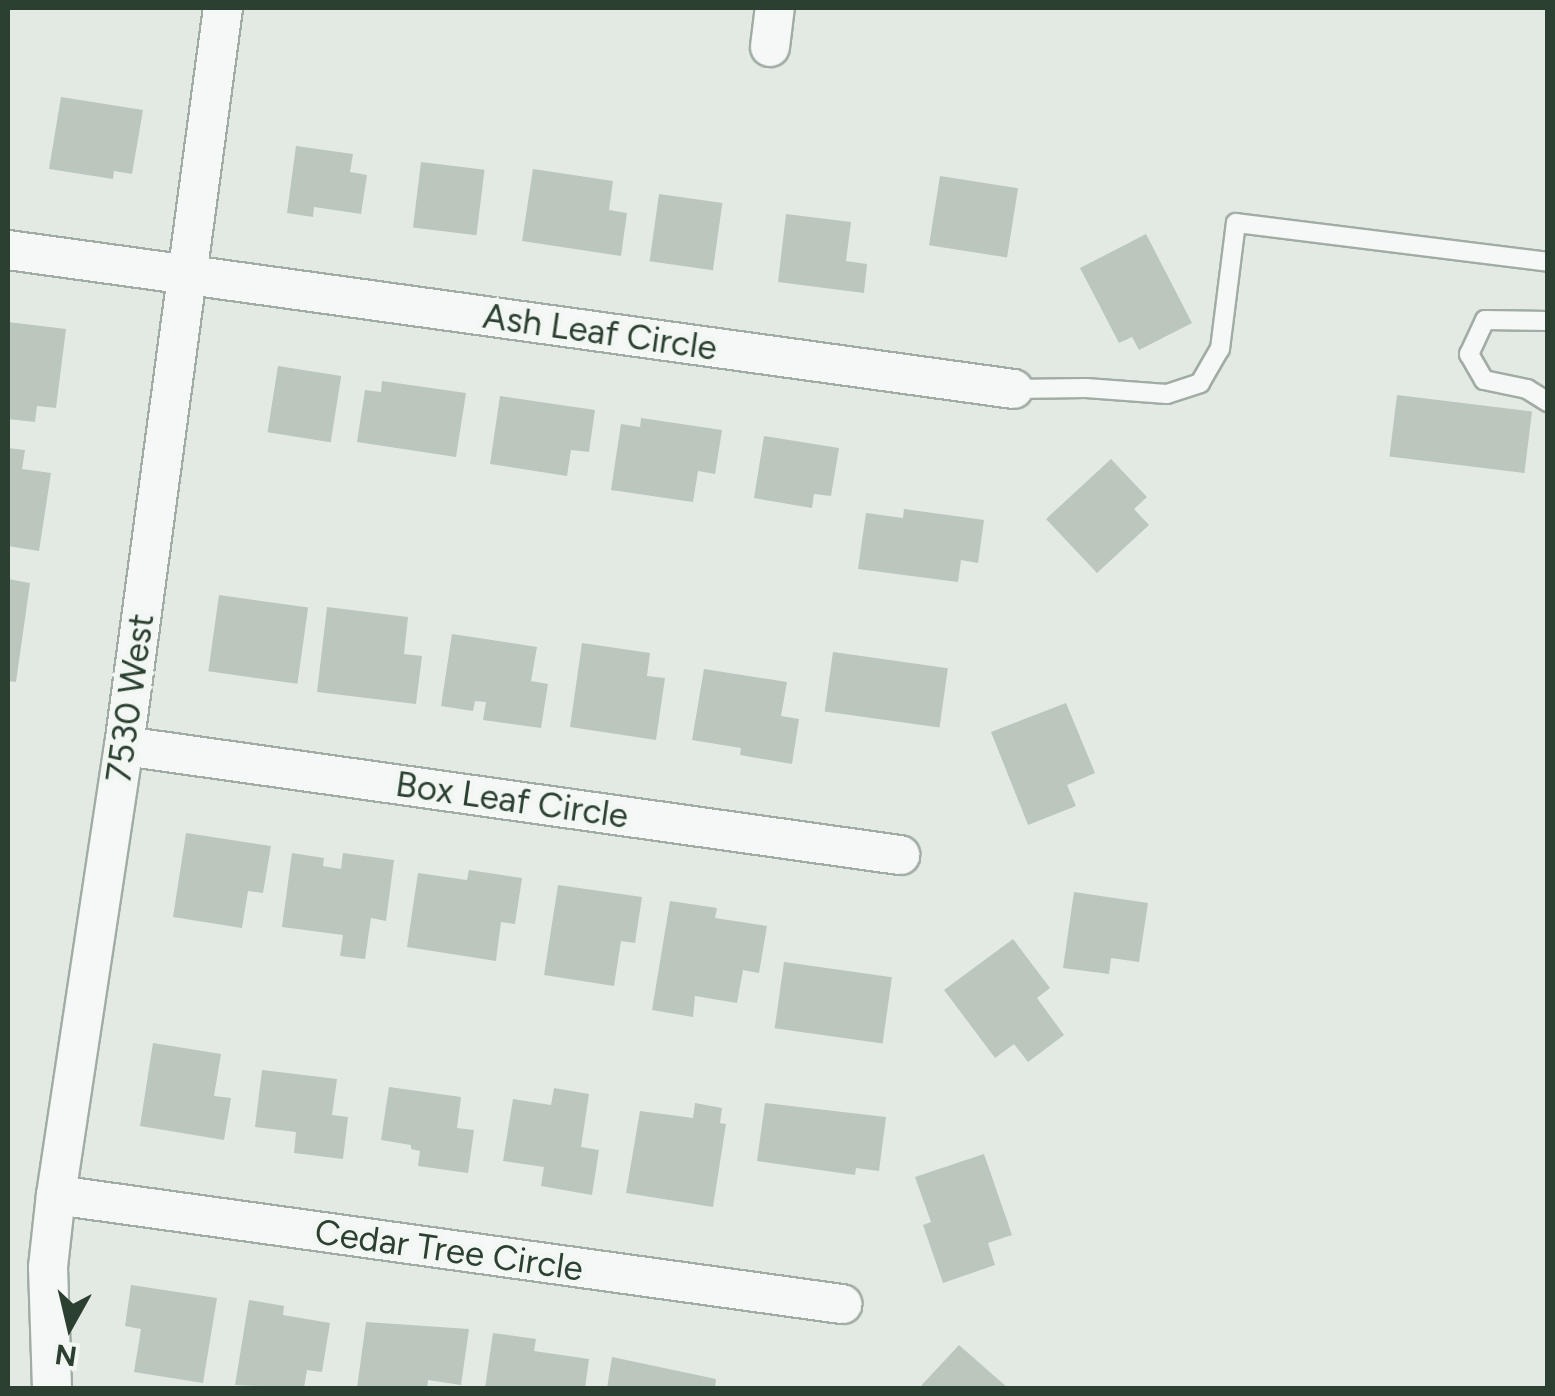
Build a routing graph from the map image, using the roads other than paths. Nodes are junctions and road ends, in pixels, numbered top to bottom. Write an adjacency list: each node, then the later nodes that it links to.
1 (223, 8): 6 (street, 7530 West)
2 (775, 8): 3 (street)
3 (770, 47)
4 (8, 250): 6 (street, Ash Leaf Circle)
5 (1548, 262): 8 (lane)
6 (188, 275): 8 (street, Ash Leaf Circle); 10 (street, 7530 West)
7 (1548, 321): 9 (lane)
8 (1013, 389)
9 (1548, 402)
10 (124, 746): 11 (street, Box Leaf Circle); 12 (street, 7530 West)
11 (900, 855)
12 (56, 1195): 13 (street, Cedar Tree Circle); 14 (street, 7530 West)
13 (842, 1304)
14 (52, 1388)

